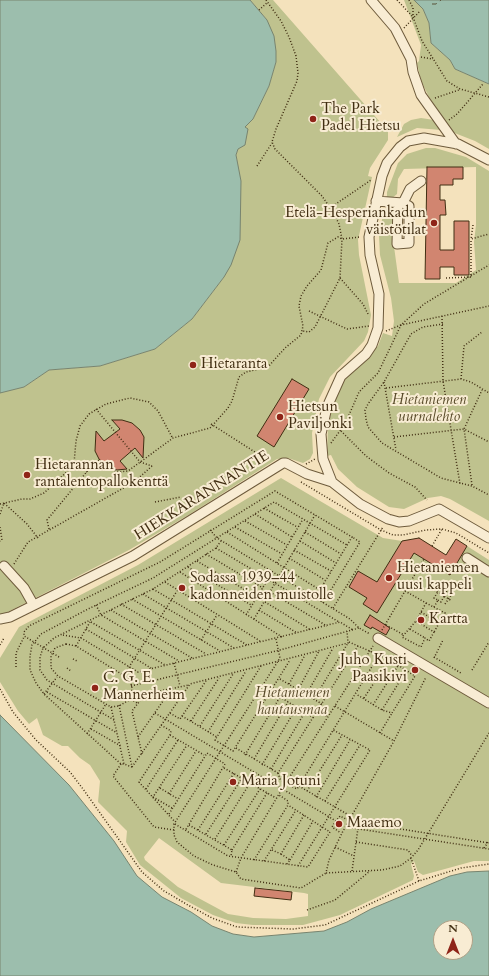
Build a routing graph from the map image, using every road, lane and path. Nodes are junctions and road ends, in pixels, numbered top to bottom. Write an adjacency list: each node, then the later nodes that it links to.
1 (266, 0): 5 (path)
2 (371, 0): 9 (street)
3 (397, 0): 8 (path)
4 (409, 0): 8 (path)
5 (268, 2): 6 (path); 18 (path)
6 (258, 10)
7 (420, 11): 8 (path)
8 (413, 17): 9 (path); 11 (path)
9 (400, 36): 10 (street)
10 (411, 59): 11 (path); 16 (street)
11 (434, 60): 13 (path)
12 (483, 84): 14 (path)
13 (460, 89): 14 (path); 16 (path)
14 (477, 92): 15 (path); 17 (path)
15 (489, 97)
16 (425, 102): 17 (street)
17 (443, 125): 19 (street)
18 (272, 142): 21 (path); 25 (path)
19 (456, 144): 20 (street); 24 (street)
20 (489, 160)
21 (257, 166)
22 (374, 178): 25 (path)
23 (421, 181): 24 (street)
24 (376, 201): 28 (street)
25 (330, 208): 29 (path)
26 (473, 225): 30 (path)
27 (489, 234): 30 (path)
28 (369, 236): 29 (path); 44 (street)
29 (342, 239): 33 (path); 45 (path)
30 (471, 239): 32 (path)
31 (489, 265): 32 (path)
32 (471, 277): 34 (path); 42 (path)
33 (340, 278): 37 (path); 39 (path)
34 (446, 278)
35 (489, 306): 38 (path)
36 (309, 311): 39 (path)
37 (370, 316)
38 (442, 316): 41 (path); 42 (path)
39 (320, 317): 43 (path); 45 (path)
40 (370, 320): 43 (path)
41 (443, 324): 48 (path); 49 (path)
42 (401, 325): 44 (path); 57 (path)
43 (369, 326): 44 (path)
44 (382, 330): 69 (street)
45 (303, 331): 54 (path)
46 (482, 332): 47 (path)
47 (461, 379): 48 (path); 51 (path)
48 (443, 381): 50 (path); 56 (path)
49 (384, 382): 50 (path); 62 (path)
50 (386, 388): 59 (path)
51 (482, 390): 52 (path); 55 (path)
52 (489, 393)
53 (96, 409): 58 (path); 63 (path); 64 (path)
54 (212, 424): 58 (path); 66 (path)
55 (464, 429): 56 (path); 60 (path); 71 (path)
56 (453, 430): 59 (path); 70 (path)
57 (341, 431): 61 (path); 75 (path)
58 (173, 438): 63 (path)
59 (394, 438): 62 (path)
60 (489, 442)
61 (330, 444)
62 (396, 450): 70 (path)
63 (140, 462): 67 (path); 91 (path)
64 (74, 463): 68 (path); 77 (path)
65 (94, 464): 67 (path); 67 (path); 68 (path)
66 (274, 467): 69 (street, HIEKKARANNANTIE); 82 (street, HIEKKARANNANTIE)
67 (111, 470)
68 (87, 472): 91 (path)
69 (332, 482): 85 (street)
70 (460, 484): 71 (path)
71 (472, 486): 72 (path)
72 (489, 495)
73 (181, 497): 76 (path)
74 (185, 498): 82 (path)
75 (428, 500)
76 (155, 502)
77 (4, 503): 78 (path); 80 (path); 98 (path)
78 (0, 504)
79 (264, 508): 81 (path); 84 (path); 90 (path)
80 (0, 514)
81 (255, 514): 86 (path); 96 (path)
82 (197, 515): 152 (street, HIEKKARANNANTIE)
83 (315, 515): 87 (path); 93 (path); 97 (path)
84 (304, 519): 87 (path); 90 (path)
85 (388, 519): 100 (street); 159 (path)
86 (245, 521): 89 (path); 106 (path)
87 (310, 523): 95 (path); 104 (path)
88 (0, 527): 101 (path)
89 (235, 527): 94 (path); 112 (path)
90 (298, 528): 96 (path)
91 (49, 529): 98 (path)
92 (442, 529): 107 (path)
93 (210, 530): 99 (path); 189 (path)
94 (227, 532): 99 (path); 119 (path)
95 (305, 532): 103 (path); 113 (path)
96 (292, 537): 106 (path)
97 (352, 537): 104 (path); 150 (path)
98 (38, 538): 122 (path)
99 (217, 538): 102 (path); 155 (path)
100 (489, 538)
101 (0, 541)
102 (221, 541): 108 (path); 126 (path)
103 (300, 541): 109 (path); 118 (path)
104 (347, 545): 113 (path)
105 (475, 545): 110 (path)
106 (287, 546): 112 (path)
107 (432, 546)
108 (216, 548): 111 (path); 127 (path)
109 (294, 550): 114 (path); 123 (path)
110 (489, 553)
111 (206, 554): 117 (path); 132 (path)
112 (282, 554): 119 (path)
113 (342, 554): 118 (path)
114 (289, 558): 121 (path); 128 (path)
115 (467, 558): 125 (street)
116 (424, 559): 136 (path)
117 (198, 561): 120 (path); 142 (path)
118 (336, 563): 123 (path)
119 (277, 564): 121 (path)
120 (188, 567): 124 (path); 156 (path)
121 (283, 568): 126 (path); 134 (path)
122 (7, 569): 152 (street)
123 (331, 571): 128 (path)
124 (180, 572): 129 (path); 165 (path)
125 (489, 572)
126 (279, 576): 130 (path); 143 (path)
127 (268, 579): 130 (path); 132 (path)
128 (326, 581): 134 (path)
129 (164, 582): 133 (path); 135 (path)
130 (275, 583): 137 (path); 171 (path)
131 (429, 587): 138 (path)
132 (263, 588): 142 (path)
133 (152, 589): 139 (path); 146 (path)
134 (320, 590): 143 (path)
135 (177, 591): 146 (path); 164 (path)
136 (405, 591): 151 (path); 175 (path)
137 (270, 592): 148 (path); 176 (path)
138 (438, 593): 141 (path); 141 (path); 147 (path)
139 (143, 594): 144 (path); 158 (path)
140 (452, 594): 145 (path)
141 (444, 596): 145 (path); 147 (path)
142 (257, 597): 156 (path)
143 (315, 598): 150 (path)
144 (132, 599): 153 (path); 166 (path)
145 (449, 599): 149 (path); 154 (path)
146 (172, 600): 158 (path); 174 (path)
147 (438, 600): 157 (path)
148 (264, 601): 161 (path); 180 (path)
149 (452, 601)
150 (323, 603): 159 (path)
151 (426, 603): 157 (path); 162 (path)
152 (33, 604): 167 (street, HIEKKARANNANTIE)
153 (121, 604): 160 (path); 173 (path)
154 (445, 604)
155 (96, 605): 163 (path); 198 (path)
156 (252, 605): 165 (path)
157 (434, 607): 172 (path)
158 (167, 608): 166 (path); 183 (path)
159 (333, 608): 177 (path)
160 (111, 610): 163 (path); 185 (path)
161 (259, 610): 168 (path); 186 (path)
162 (421, 612): 169 (path); 172 (path)
163 (101, 615): 170 (path); 199 (path)
164 (217, 615): 174 (path); 200 (path)
165 (246, 615): 168 (path)
166 (161, 616): 173 (path); 196 (path)
167 (0, 619)
168 (254, 620): 190 (path)
169 (416, 620): 179 (path); 184 (path)
170 (91, 621): 178 (path); 187 (path); 210 (path)
171 (340, 622): 176 (path); 181 (path)
172 (439, 623): 184 (path)
173 (156, 624): 185 (path); 217 (path)
174 (212, 624): 183 (path); 203 (path)
175 (386, 624): 188 (path); 193 (path)
176 (327, 626): 180 (path)
177 (359, 628): 181 (path); 193 (path)
178 (86, 629): 192 (path); 222 (path)
179 (409, 629): 188 (path); 194 (path)
180 (311, 630): 186 (path)
181 (353, 630): 182 (path)
182 (347, 631): 201 (path); 211 (path)
183 (207, 632): 196 (path); 209 (path)
184 (434, 632): 194 (path)
185 (150, 633): 199 (path); 223 (path)
186 (298, 633): 190 (path)
187 (61, 635): 192 (path); 208 (path)
188 (404, 635): 194 (path)
189 (24, 636): 198 (path); 234 (path)
190 (282, 637): 195 (path)
191 (4, 638): 204 (path)
192 (81, 638): 205 (path); 235 (path)
193 (378, 638): 215 (path); 216 (street)
194 (425, 638)
195 (276, 639): 200 (path); 211 (path)
196 (201, 640): 212 (path)
197 (443, 640): 221 (path)
198 (34, 642): 208 (path); 261 (path)
199 (145, 642): 210 (path); 228 (path)
200 (260, 642): 203 (path)
201 (348, 642): 206 (path); 207 (path); 267 (path)
202 (489, 642): 241 (path)
203 (247, 644): 209 (path)
204 (0, 645)
205 (76, 646): 214 (path); 245 (path)
206 (358, 646): 215 (path); 272 (path)
207 (334, 647): 213 (path); 263 (path)
208 (43, 648): 214 (path); 251 (path)
209 (234, 648): 212 (path)
210 (140, 650): 222 (path); 232 (path)
211 (280, 650): 229 (path); 246 (path)
212 (220, 651): 217 (path)
213 (319, 651): 218 (path); 258 (path)
214 (52, 652): 220 (path); 247 (path)
215 (370, 653): 219 (path); 275 (path)
216 (406, 653): 231 (path); 236 (street)
217 (206, 655): 223 (path)
218 (305, 655): 225 (path); 253 (path)
219 (378, 655): 226 (path); 262 (path)
220 (60, 657)
221 (434, 657): 236 (path); 244 (path)
222 (134, 658): 235 (path); 238 (path)
223 (193, 658): 228 (path)
224 (73, 659): 227 (path)
225 (290, 659): 229 (path); 249 (path)
226 (390, 660): 231 (path); 265 (path)
227 (77, 661)
228 (180, 661): 230 (path)
229 (277, 662): 233 (path); 310 (path)
230 (174, 663): 232 (path); 246 (path)
231 (398, 665): 242 (path); 273 (path)
232 (166, 666): 238 (path)
233 (261, 666): 240 (path); 305 (path)
234 (16, 667)
235 (129, 667): 238 (path); 245 (path)
236 (430, 667): 270 (street); 308 (path)
237 (68, 668): 239 (path)
238 (152, 669)
239 (71, 670)
240 (247, 670): 243 (path); 297 (path)
241 (472, 670)
242 (406, 671): 278 (path); 285 (path)
243 (233, 673): 248 (path); 294 (path)
244 (461, 673)
245 (124, 675): 254 (path)
246 (177, 675): 254 (path); 255 (path)
247 (58, 676): 251 (path); 271 (path)
248 (220, 676): 250 (path); 292 (path)
249 (280, 679): 253 (path); 260 (path)
250 (206, 680): 252 (path); 286 (path)
251 (52, 684): 259 (path); 280 (path)
252 (190, 684): 255 (path); 284 (path)
253 (288, 684): 258 (path)
254 (131, 686): 266 (path)
255 (180, 686): 256 (path)
256 (172, 688): 269 (path); 283 (path)
257 (0, 689): 395 (path)
258 (298, 690): 263 (path)
259 (47, 692): 261 (path); 291 (path)
260 (272, 692): 264 (path); 313 (path)
261 (44, 694): 301 (path)
262 (356, 694): 265 (path); 282 (path)
263 (306, 695): 267 (path)
264 (280, 697): 268 (path); 317 (path)
265 (364, 698): 273 (path)
266 (130, 699): 269 (path); 274 (path)
267 (314, 700): 272 (path)
268 (288, 702): 277 (path); 320 (path)
269 (138, 703): 304 (path)
270 (489, 703)
271 (106, 704): 276 (path); 280 (path)
272 (322, 704): 279 (path)
273 (373, 705): 278 (path)
274 (119, 706): 276 (path); 324 (path)
275 (336, 706): 282 (path); 287 (path)
276 (111, 707): 289 (path)
277 (297, 707): 281 (path); 323 (path)
278 (382, 710): 285 (path)
279 (318, 711): 287 (path); 288 (path)
280 (101, 712): 289 (path); 291 (path)
281 (305, 712): 288 (path); 326 (path)
282 (344, 712): 296 (path); 299 (path)
283 (155, 713): 290 (path); 304 (path)
284 (170, 713): 286 (path); 290 (path)
285 (392, 713): 299 (path)
286 (182, 716): 292 (path)
287 (328, 717): 331 (path)
288 (314, 718): 328 (path)
289 (114, 720): 298 (path)
290 (166, 720): 293 (path); 315 (path)
291 (95, 721): 295 (path); 298 (path)
292 (191, 721): 294 (path)
293 (161, 725): 302 (path); 316 (path)
294 (200, 726): 297 (path)
295 (90, 729): 301 (path); 312 (path)
296 (333, 730): 303 (path); 332 (path)
297 (208, 732): 305 (path)
298 (117, 733): 312 (path)
299 (380, 733): 308 (path)
300 (489, 733): 368 (path)
301 (88, 734): 321 (path)
302 (170, 735): 306 (path); 334 (path)
303 (342, 735): 307 (path); 337 (path)
304 (138, 737): 316 (path)
305 (217, 737): 310 (path)
306 (178, 740): 309 (path); 334 (path)
307 (351, 740): 311 (path); 342 (path)
308 (394, 741): 353 (path)
309 (187, 745): 314 (path); 333 (path)
310 (224, 745): 313 (path); 315 (path)
311 (360, 745): 345 (path); 348 (path)
312 (120, 746): 322 (path)
313 (236, 748): 317 (path)
314 (196, 750): 318 (path); 339 (path)
315 (220, 752): 319 (path); 336 (path)
316 (142, 754): 324 (path)
317 (245, 754): 320 (path)
318 (205, 756): 319 (path); 344 (path)
319 (216, 758): 325 (path); 357 (path)
320 (254, 759): 323 (path)
321 (121, 764): 322 (path); 363 (path)
322 (124, 764): 324 (path)
323 (262, 765): 326 (path)
324 (132, 767)
325 (224, 768): 327 (path); 359 (path)
326 (271, 769): 328 (path)
327 (234, 773): 329 (path); 365 (path)
328 (278, 774): 331 (path)
329 (242, 778): 330 (path); 369 (path)
330 (250, 783): 335 (path); 370 (path)
331 (286, 783): 332 (path); 336 (path)
332 (299, 786): 337 (path)
333 (160, 788): 339 (path); 341 (path)
334 (146, 789): 341 (path)
335 (260, 789): 338 (path); 374 (path)
336 (282, 789): 340 (path); 352 (path)
337 (307, 791): 342 (path)
338 (268, 793): 343 (path); 378 (path)
339 (169, 794): 344 (path)
340 (278, 795): 343 (path); 346 (path)
341 (153, 797): 347 (path); 350 (path)
342 (316, 797): 345 (path)
343 (277, 798): 384 (path)
344 (178, 799): 347 (path)
345 (325, 802): 348 (path)
346 (288, 805): 349 (path); 385 (path)
347 (172, 808): 350 (path)
348 (334, 808): 352 (path); 353 (path)
349 (296, 810): 351 (path); 379 (path)
350 (169, 814): 357 (path)
351 (304, 815): 354 (path); 380 (path)
352 (328, 817): 355 (path); 360 (path)
353 (352, 817): 356 (path)
354 (313, 821): 360 (path); 386 (path)
355 (336, 821): 356 (path); 367 (path)
356 (350, 821): 358 (path); 361 (path)
357 (174, 823): 363 (path); 364 (path)
358 (374, 824): 366 (path); 368 (path)
359 (189, 825): 364 (path); 365 (path)
360 (322, 826): 390 (path); 390 (path)
361 (346, 827): 362 (path); 367 (path)
362 (358, 828): 366 (path); 372 (path)
363 (174, 830): 392 (path)
364 (185, 830): 381 (path)
365 (198, 830): 369 (path)
366 (373, 830): 371 (path)
367 (342, 833): 375 (path)
368 (428, 833): 371 (path); 373 (path)
369 (206, 834): 370 (path)
370 (215, 839): 374 (path)
371 (424, 839): 376 (path); 383 (path)
372 (356, 842): 382 (path); 383 (path)
373 (489, 842): 376 (path)
374 (224, 845): 378 (path)
375 (335, 847): 382 (path); 394 (path)
376 (484, 848): 377 (path)
377 (489, 849)
378 (232, 850): 381 (path)
379 (272, 850): 380 (path); 387 (path)
380 (280, 854): 386 (path)
381 (231, 856): 384 (path)
382 (354, 856): 391 (path)
383 (412, 857): 393 (path); 395 (path)
384 (241, 858): 385 (path); 392 (path)
385 (254, 860): 387 (path)
386 (290, 860): 388 (path)
387 (264, 862): 388 (path)
388 (287, 864): 390 (path)
389 (489, 864): 395 (path)
390 (298, 866)
391 (352, 871): 393 (path); 394 (path)
392 (236, 872): 394 (path)
393 (370, 872): 396 (path)
394 (326, 873)
395 (419, 881)
396 (308, 910)

